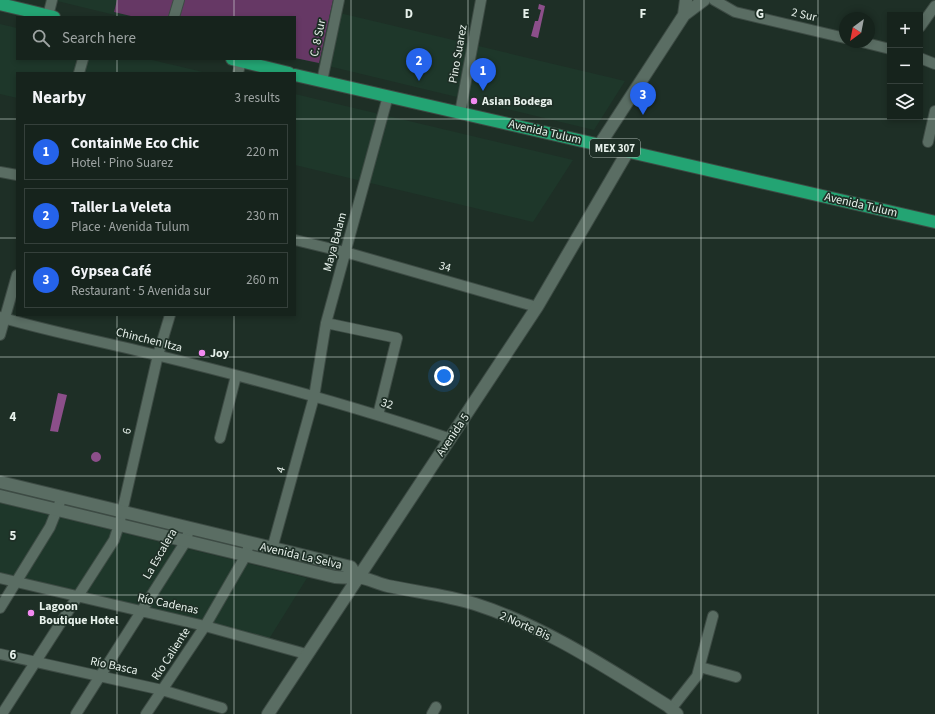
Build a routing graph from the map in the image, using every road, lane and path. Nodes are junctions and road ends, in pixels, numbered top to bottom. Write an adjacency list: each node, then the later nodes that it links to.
1 (52, 0): 11 (street)
2 (179, 0): 12 (street)
3 (339, 0): 24 (street, C. 8 Sur)
4 (481, 0): 27 (street, Pino Suarez)
5 (686, 0): 10 (street)
6 (704, 0): 10 (street)
7 (714, 0): 14 (street, 2 Sur)
8 (0, 4): 11 (highway)
9 (935, 6): 13 (street)
10 (684, 15): 29 (street)
11 (51, 16)
12 (174, 16)
13 (923, 23)
14 (839, 37)
15 (875, 45): 16 (street)
16 (887, 48)
17 (923, 59): 20 (street)
18 (83, 60): 21 (street)
19 (237, 64): 22 (highway)
20 (935, 64)
21 (79, 72)
22 (283, 72)
23 (296, 74): 24 (highway, Avenida Tulum / MEX 307)
24 (322, 81): 25 (highway, Avenida Tulum / MEX 307)
25 (388, 96): 27 (highway, Avenida Tulum / MEX 307); 35 (street, Maya Balam)
26 (935, 111): 28 (street)
27 (460, 113): 29 (highway, Avenida Tulum / MEX 307)
28 (928, 142)
29 (600, 144): 30 (highway, Avenida Tulum / MEX 307)
30 (628, 151): 33 (highway, Avenida Tulum / MEX 307); 37 (street, Avenida 5)
31 (0, 172): 32 (street)
32 (16, 175)
33 (935, 222)
34 (296, 240): 35 (street, 34)
35 (345, 252): 37 (street, 34); 40 (street, Maya Balam)
36 (16, 278): 39 (street)
37 (537, 307): 47 (street, Avenida 5)
38 (170, 316): 42 (street, 6)
39 (2, 318): 41 (street); 42 (street, Chinchen Itza)
40 (326, 322): 44 (street, Maya Balam); 45 (street)
41 (0, 335)
42 (158, 355): 43 (street, Chinchen Itza); 52 (street, 6)
43 (236, 376): 44 (street, Chinchen Itza); 46 (street)
44 (314, 396): 45 (street, 32); 57 (street, 4)
45 (378, 414): 47 (street, 32)
46 (220, 438)
47 (450, 439): 58 (street, Avenida 5)
48 (1, 484): 50 (street, Avenida La Selva)
49 (0, 496): 51 (street, Avenida La Selva)
50 (62, 497): 51 (street); 52 (street, Avenida La Selva)
51 (59, 510): 53 (street, Avenida La Selva); 60 (street)
52 (122, 512): 53 (street, 6); 54 (street, Avenida La Selva)
53 (119, 525): 55 (street, Avenida La Selva); 61 (street, 6)
54 (190, 529): 55 (street, La Escalera); 56 (street, Avenida La Selva)
55 (186, 541): 56 (street, Avenida La Selva); 63 (street, La Escalera)
56 (248, 550): 57 (street, Avenida La Selva); 58 (street, Avenida La Selva); 65 (street, Río Caliente)
57 (272, 550): 58 (street, Avenida La Selva)
58 (357, 576): 67 (street, Avenida 5); 74 (street, 2 Norte Bis)
59 (0, 578): 60 (street, Río Cadenas)
60 (15, 582): 61 (street, Río Cadenas); 62 (street)
61 (76, 597): 63 (street, Río Cadenas); 68 (street, 6)
62 (0, 608)
63 (141, 612): 65 (street, Río Cadenas); 70 (street, La Escalera)
64 (713, 616): 69 (street)
65 (205, 626): 67 (street, Río Cadenas); 72 (street, Río Caliente)
66 (0, 654): 68 (street, Río Basca)
67 (306, 654): 78 (street, Avenida 5)
68 (37, 662): 70 (street, Río Basca); 75 (street, 6)
69 (700, 667): 71 (street); 74 (street)
70 (100, 677): 72 (street, Río Basca); 76 (street, La Escalera)
71 (736, 678)
72 (162, 690): 73 (street, Río Basca); 77 (street, Río Caliente)
73 (222, 708)
74 (670, 711)
75 (2, 714)
76 (76, 714)
77 (146, 714)
78 (268, 714)

